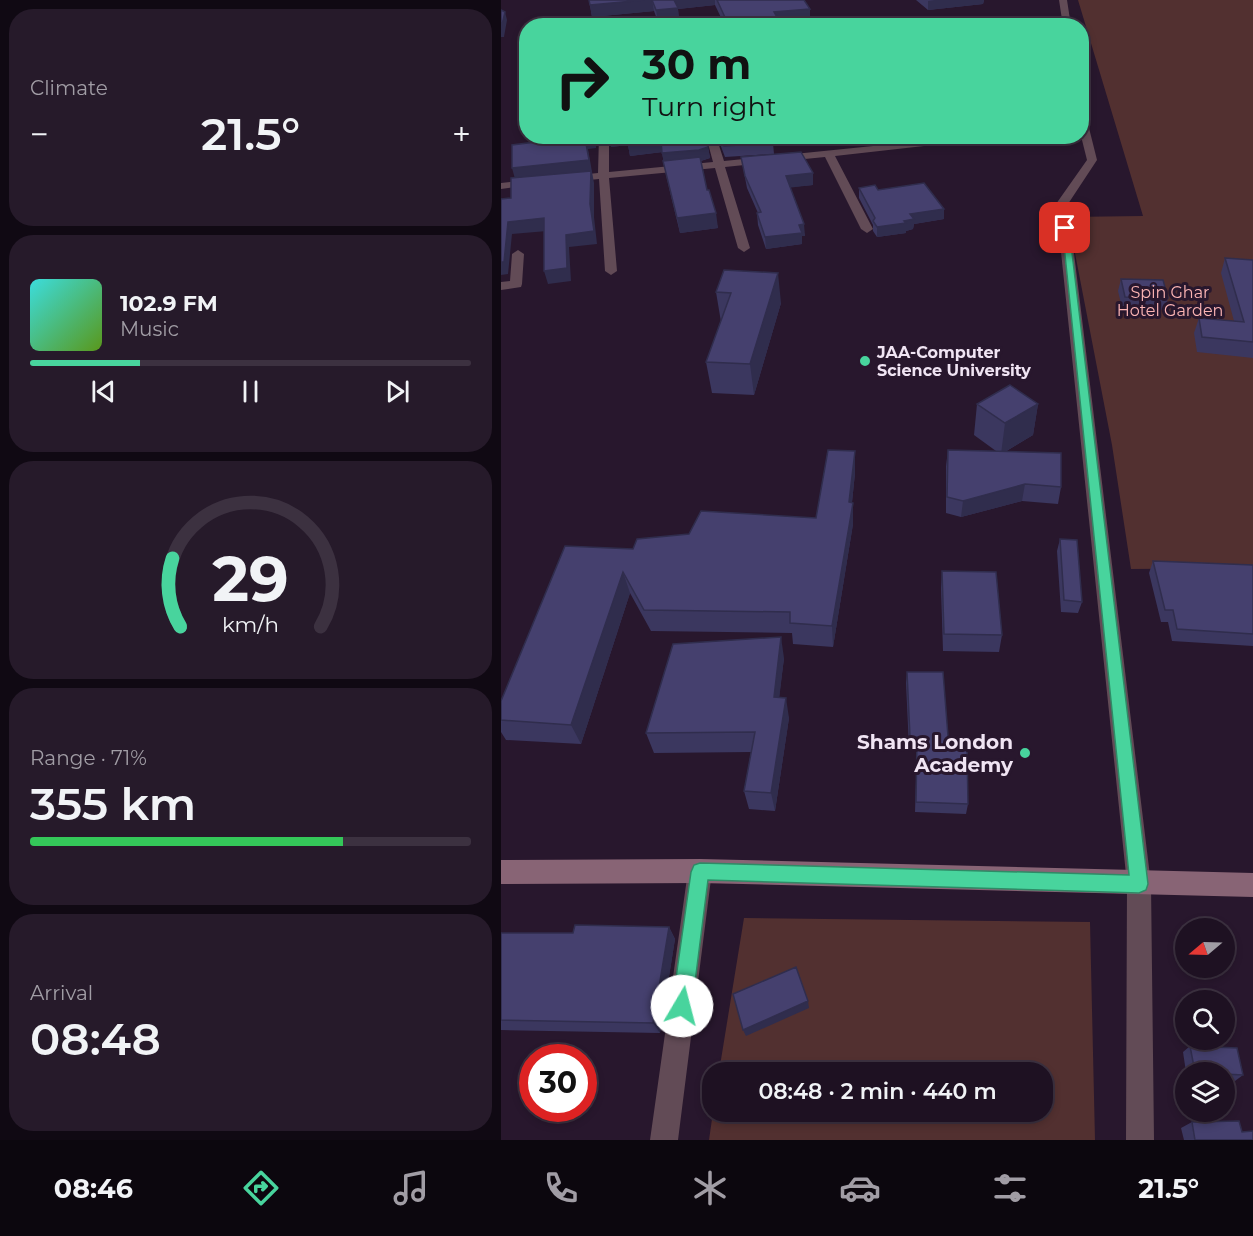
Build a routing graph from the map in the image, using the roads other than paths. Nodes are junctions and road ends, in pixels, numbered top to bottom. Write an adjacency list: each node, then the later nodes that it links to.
1 (1063, 0): 2 (street)
2 (1066, 18)
3 (603, 144): 9 (street)
4 (714, 144): 8 (street)
5 (928, 144): 7 (street)
6 (1087, 144): 18 (street)
7 (829, 154): 8 (street); 11 (street)
8 (720, 164): 9 (street); 12 (street)
9 (605, 176): 10 (street); 14 (street)
10 (501, 186)
11 (867, 229)
12 (744, 248)
13 (517, 254): 15 (street)
14 (611, 271)
15 (501, 286)
16 (501, 872): 17 (street)
17 (700, 872): 18 (street); 20 (street)
18 (1139, 884): 19 (street); 21 (street)
19 (1253, 885)
20 (664, 1140)
21 (1140, 1140)

